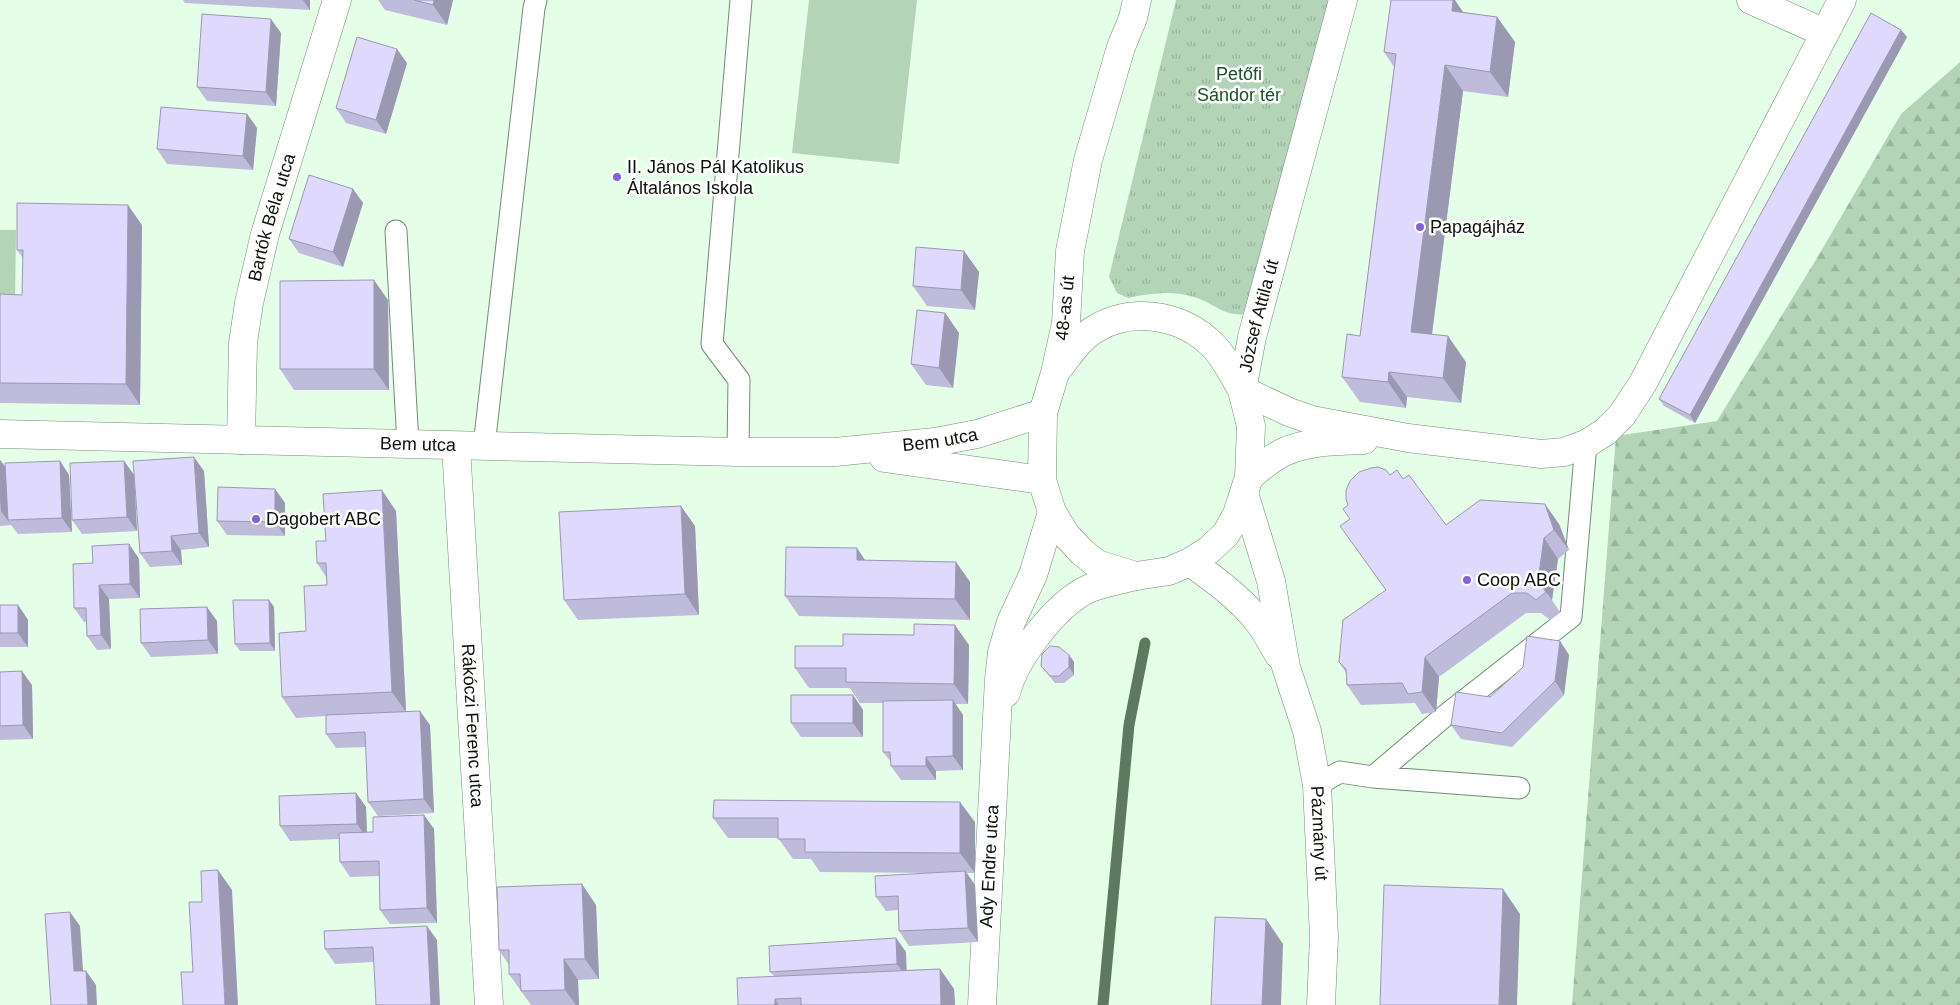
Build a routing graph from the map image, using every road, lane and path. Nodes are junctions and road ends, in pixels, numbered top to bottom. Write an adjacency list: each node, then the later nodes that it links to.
1 (338, 0): 15 (street, Bartók Béla utca)
2 (536, 0): 19 (lane)
3 (741, 0): 20 (lane)
4 (1137, 0): 10 (street, 48-as út)
5 (1343, 0): 11 (street, József Attila út)
6 (1752, 0): 8 (street)
7 (1842, 0): 8 (street)
8 (1825, 33): 17 (street)
9 (396, 231): 16 (lane)
10 (1055, 373): 11 (street); 12 (street, 48-as út)
11 (1242, 390): 14 (street); 23 (street, József Attila út)
12 (1043, 413): 21 (street, Bem utca); 22 (street, 48-as út)
13 (0, 434): 15 (street, Bem utca)
14 (1408, 438): 17 (street); 23 (street)
15 (241, 440): 16 (street, Bem utca)
16 (408, 444): 18 (street, Bem utca)
17 (1586, 444): 29 (lane)
18 (456, 446): 19 (street, Bem utca); 32 (street, Rákóczi Ferenc utca)
19 (484, 446): 20 (street, Bem utca)
20 (738, 452): 21 (street, Bem utca)
21 (835, 452): 22 (street, Bem utca)
22 (1042, 480): 24 (street, 48-as út)
23 (1246, 485): 25 (street, József Attila út); 27 (street, Pázmány út)
24 (1052, 512): 26 (street, 48-as út); 28 (street, Ady Endre utca)
25 (1190, 562): 26 (street, József Attila út); 27 (street, Pázmány út)
26 (1136, 576): 28 (street, Ady Endre utca)
27 (1286, 667): 30 (street, Pázmány út)
28 (998, 729): 33 (street, Ady Endre utca)
29 (1373, 777): 30 (lane); 31 (lane)
30 (1317, 785): 34 (street, Pázmány út)
31 (1519, 788)
32 (489, 1005)
33 (982, 1005)
34 (1321, 1005)

